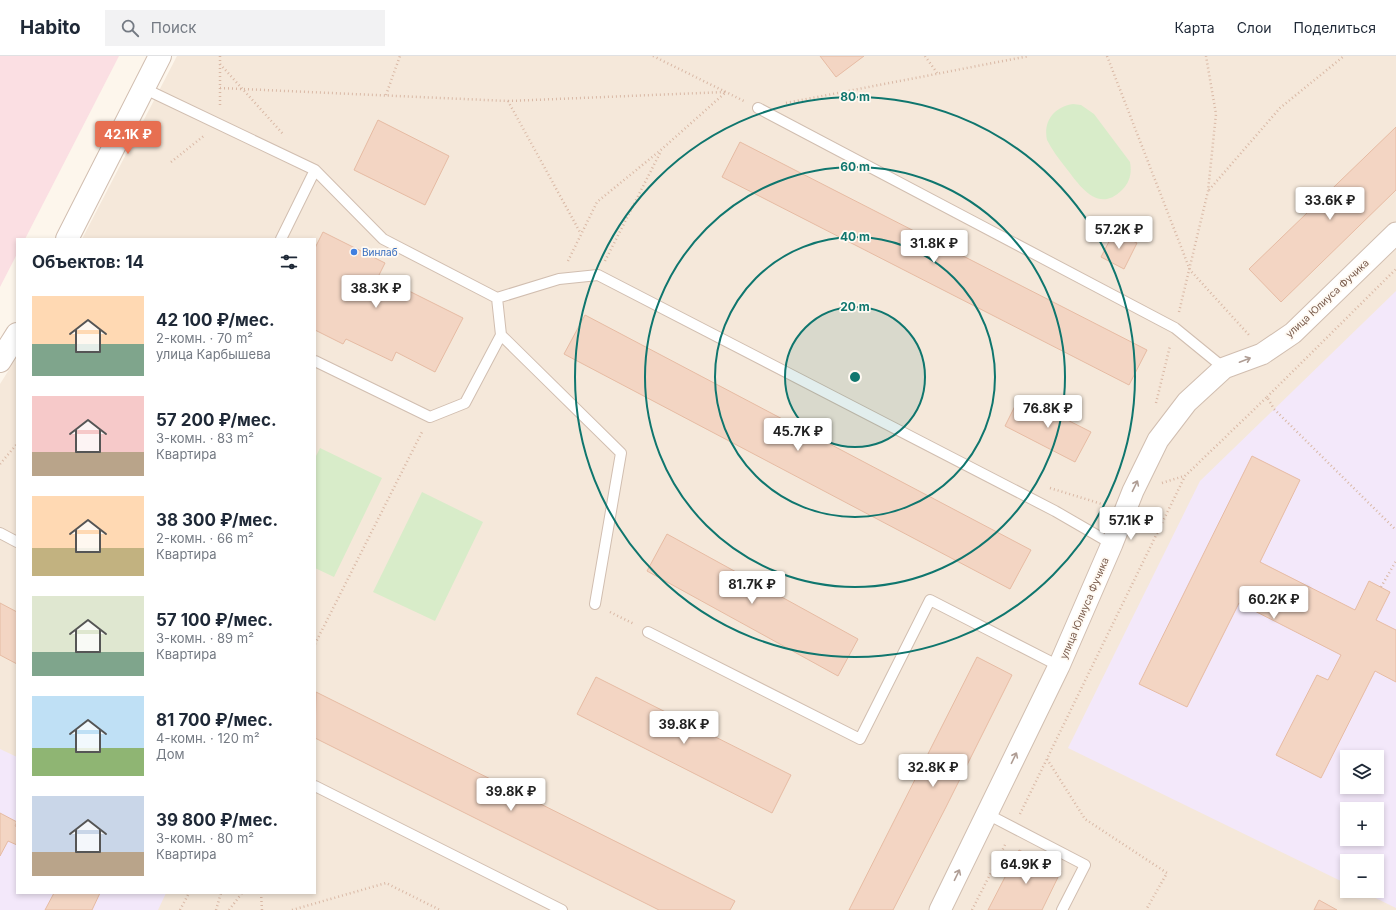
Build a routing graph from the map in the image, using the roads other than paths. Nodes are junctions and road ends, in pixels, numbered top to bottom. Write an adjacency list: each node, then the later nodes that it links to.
1 (160, 56): 2 (street)
2 (143, 88): 4 (lane); 6 (street)
3 (758, 108): 11 (lane)
4 (315, 170): 7 (lane); 8 (lane)
5 (1396, 233): 11 (street, улица Юлиуса Фучика, one-way to 5)
6 (68, 238)
7 (281, 238)
8 (497, 298): 9 (lane); 14 (lane)
9 (501, 335): 10 (lane); 15 (lane)
10 (316, 361)
11 (1224, 368): 14 (street, улица Юлиуса Фучика, one-way to 11)
12 (0, 533): 13 (lane)
13 (16, 541)
14 (1112, 544): 17 (street, улица Юлиуса Фучика)
15 (595, 604)
16 (648, 632): 17 (lane)
17 (1060, 666): 19 (street, улица Юлиуса Фучика, one-way to 17)
18 (316, 787): 20 (lane)
19 (987, 814): 21 (street, улица Юлиуса Фучика, one-way to 19); 22 (lane)
20 (562, 910)
21 (940, 910)
22 (1062, 910)

